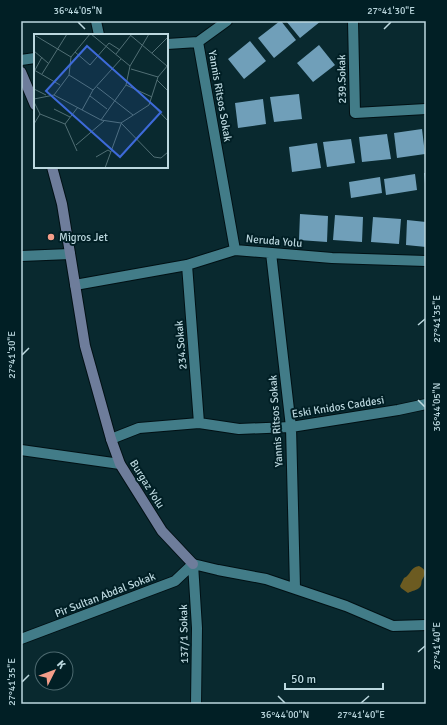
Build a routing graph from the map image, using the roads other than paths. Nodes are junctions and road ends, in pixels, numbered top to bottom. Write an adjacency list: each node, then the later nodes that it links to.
1 (96, 21): 4 (street)
2 (227, 21): 5 (street)
3 (353, 21): 11 (street, 239.Sokak)
4 (99, 34)
5 (198, 42): 6 (street); 13 (street, Yannis Ritsos Sokak)
6 (168, 44)
7 (34, 58): 8 (street)
8 (21, 60)
9 (21, 72): 10 (street)
10 (34, 102)
11 (426, 109)
12 (52, 168): 15 (street, Burgaz Yolu)
13 (236, 250): 14 (street, Neruda Yolu); 18 (street, Neruda Yolu)
14 (271, 253): 17 (street, Neruda Yolu); 22 (street, Yannis Ritsos Sokak)
15 (70, 254): 16 (street); 19 (street, Burgaz Yolu)
16 (21, 256)
17 (426, 261)
18 (187, 265): 19 (street, Neruda Yolu); 21 (street, 234.Sokak)
19 (75, 285): 23 (street, Burgaz Yolu)
20 (425, 407): 22 (street, Eski Knidos Caddesi)
21 (199, 423): 22 (street, Eski Knidos Caddesi); 23 (street, Eski Knidos Caddesi)
22 (291, 427): 27 (street, Yannis Ritsos Sokak)
23 (111, 439): 25 (street, Burgaz Yolu)
24 (21, 450): 25 (street)
25 (120, 464): 26 (street, Burgaz Yolu)
26 (193, 564): 27 (street); 29 (street, Pir Sultan Abdal Sokak); 30 (street, 137/1 Sokak)
27 (295, 588): 28 (street)
28 (426, 625)
29 (21, 639)
30 (196, 704)

